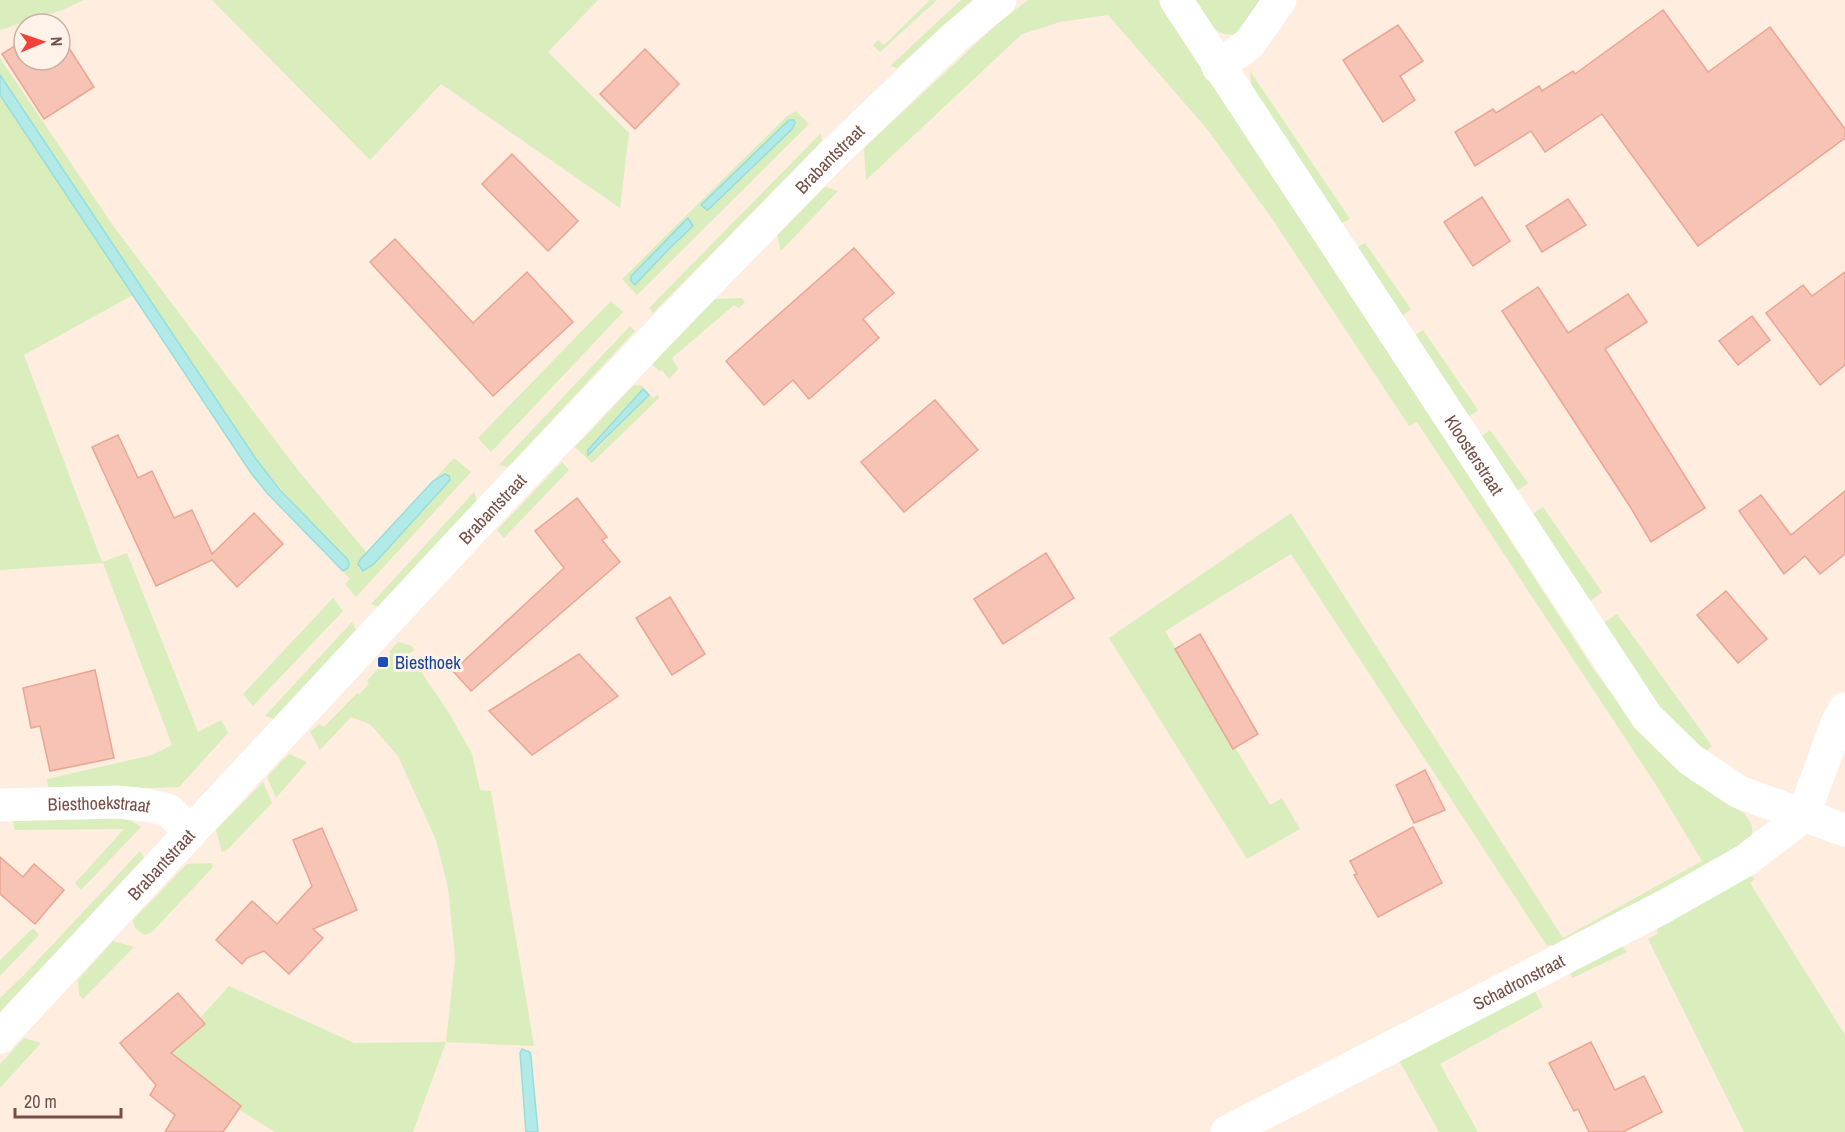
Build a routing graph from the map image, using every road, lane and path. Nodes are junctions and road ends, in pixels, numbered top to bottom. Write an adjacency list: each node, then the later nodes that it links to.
1 (1000, 0): 9 (street, Brabantstraat)
2 (1176, 0): 4 (street, Kloosterstraat)
3 (1280, 0): 4 (street)
4 (1218, 67): 7 (street, Kloosterstraat)
5 (1845, 709): 7 (street)
6 (0, 805): 9 (street, Biesthoekstraat)
7 (1803, 816): 8 (street, Kloosterstraat); 11 (street, Schadronstraat)
8 (1845, 830)
9 (190, 831): 10 (street, Brabantstraat)
10 (0, 1037)
11 (1227, 1132)

